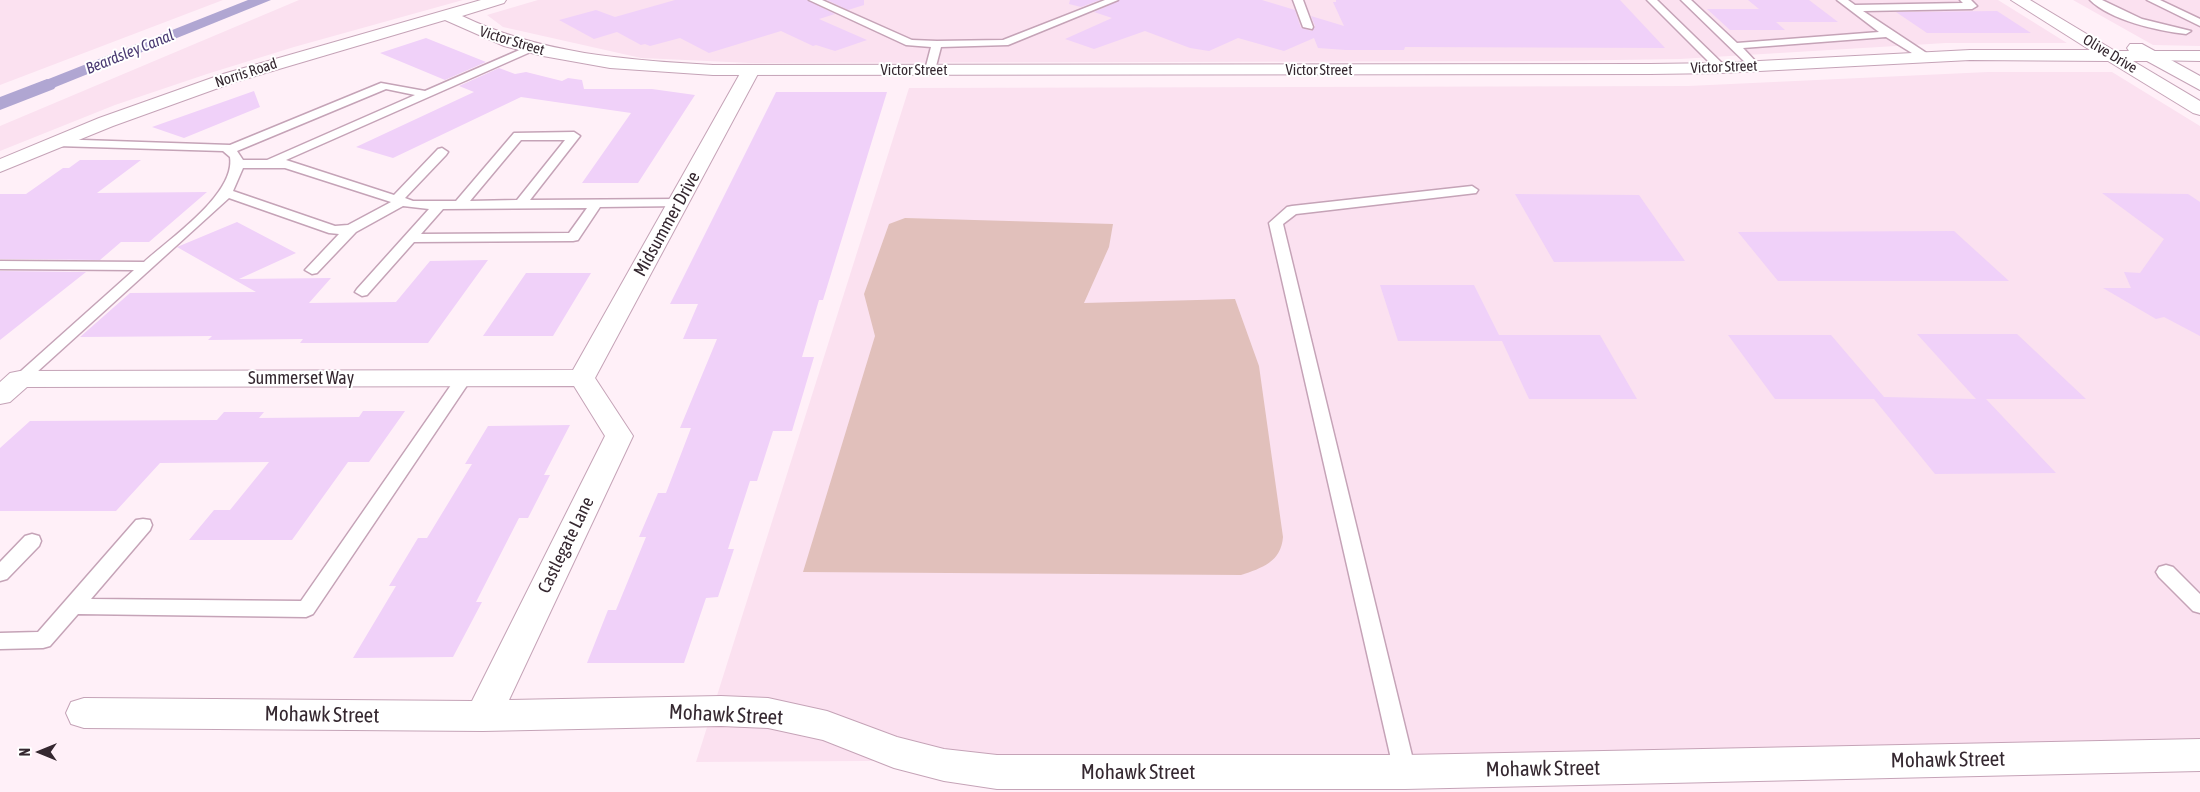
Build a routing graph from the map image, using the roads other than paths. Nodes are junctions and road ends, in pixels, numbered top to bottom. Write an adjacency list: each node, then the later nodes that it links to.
1 (498, 0): 13 (street, Norris Road)
2 (816, 0): 19 (lane)
3 (1113, 0): 19 (lane)
4 (1298, 0): 15 (lane)
5 (1652, 0): 27 (lane)
6 (1686, 0): 20 (lane)
7 (1842, 0): 12 (lane)
8 (1965, 0): 12 (lane)
9 (2019, 0): 23 (street, Olive Drive)
10 (2095, 0): 14 (lane)
11 (2152, 0): 16 (lane)
12 (1853, 8): 17 (lane)
13 (447, 15): 21 (street, Victor Street); 33 (street, Norris Road)
14 (2143, 23): 16 (lane); 16 (lane)
15 (1308, 27)
16 (2193, 29)
17 (1888, 34): 20 (lane); 22 (lane)
18 (2119, 38): 24 (street, Olive Drive)
19 (937, 44): 29 (lane)
20 (1734, 46): 26 (lane)
21 (530, 48): 28 (street, Victor Street); 31 (lane)
22 (1924, 56): 23 (street, Victor Street); 26 (street, Victor Street)
23 (2112, 56): 24 (street, Victor Street); 32 (street, Olive Drive)
24 (2152, 56): 25 (street, Victor Street); 30 (street, Olive Drive)
25 (2200, 56)
26 (1755, 66): 27 (street, Victor Street)
27 (1722, 68): 29 (street, Victor Street)
28 (751, 70): 29 (street, Victor Street); 42 (street, Midsummer Drive)
29 (930, 70)
30 (2200, 84)
31 (424, 94): 34 (lane); 36 (lane)
32 (2200, 109)
33 (57, 142): 34 (lane); 38 (street, Norris Road)
34 (229, 150): 37 (lane)
35 (442, 152): 41 (lane)
36 (270, 162): 37 (lane); 41 (lane)
37 (237, 164): 40 (lane)
38 (0, 166)
39 (1472, 190): 66 (lane)
40 (226, 193): 47 (lane); 50 (lane)
41 (399, 201): 44 (lane); 47 (lane)
42 (678, 203): 43 (lane); 54 (street, Midsummer Drive)
43 (596, 204): 46 (lane); 48 (lane)
44 (439, 205): 45 (lane); 48 (lane)
45 (459, 205): 46 (lane); 46 (lane)
46 (520, 205)
47 (351, 229): 51 (lane)
48 (410, 238): 52 (lane)
49 (0, 265): 50 (lane)
50 (145, 266): 55 (lane)
51 (312, 270)
52 (362, 292)
53 (464, 378): 54 (street, Summerset Way); 55 (street, Summerset Way); 60 (lane)
54 (582, 378): 64 (street, Castlegate Lane)
55 (10, 387)
56 (143, 525): 60 (lane)
57 (32, 541): 59 (lane)
58 (2166, 572): 61 (lane)
59 (0, 574)
60 (73, 606): 62 (lane)
61 (2200, 606)
62 (0, 641)
63 (84, 713): 64 (street, Mohawk Street)
64 (483, 716): 66 (street, Mohawk Street)
65 (2200, 755): 66 (street, Mohawk Street)
66 (1407, 782)

